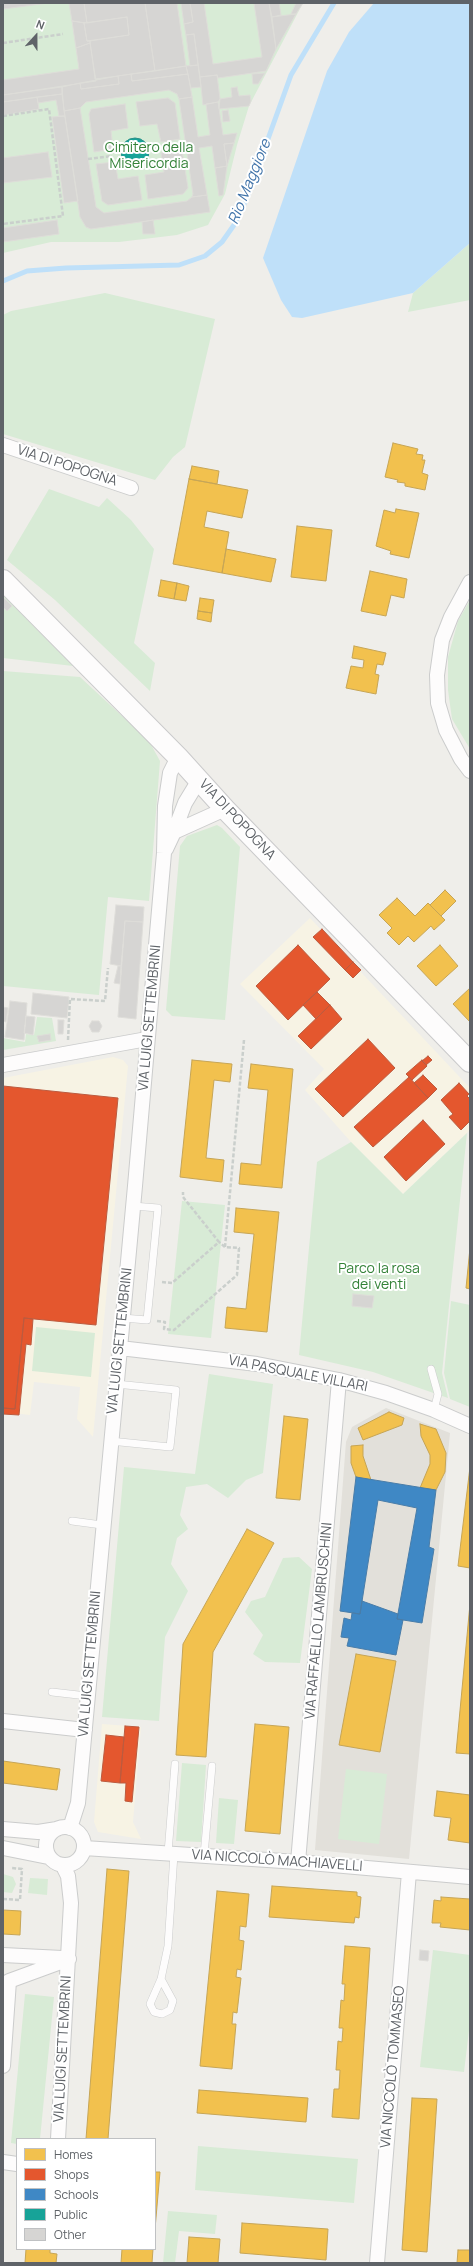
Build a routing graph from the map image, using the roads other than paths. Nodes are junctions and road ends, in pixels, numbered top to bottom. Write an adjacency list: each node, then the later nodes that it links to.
1 (3, 445): 2 (street, VIA DI POPOGNA)
2 (131, 488)
3 (3, 580): 5 (main road, VIA DI POPOGNA)
4 (470, 582): 6 (street)
5 (178, 757): 7 (main road, VIA DI POPOGNA); 10 (street, VIA LUIGI SETTEMBRINI)
6 (470, 771)
7 (199, 780): 8 (main road, VIA DI POPOGNA); 9 (street, VIA LUIGI SETTEMBRINI)
8 (225, 809): 9 (street); 12 (main road, VIA DI POPOGNA)
9 (174, 832): 10 (street, VIA LUIGI SETTEMBRINI)
10 (164, 853): 11 (street, VIA LUIGI SETTEMBRINI)
11 (148, 1039): 13 (street); 14 (street, VIA LUIGI SETTEMBRINI)
12 (470, 1062)
13 (3, 1064)
14 (133, 1206): 15 (street, VIA LUIGI SETTEMBRINI); 15 (lane)
15 (123, 1318): 16 (street, VIA LUIGI SETTEMBRINI)
16 (120, 1348): 18 (street, VIA PASQUALE VILLARI); 19 (street, VIA LUIGI SETTEMBRINI)
17 (431, 1369): 20 (lane)
18 (339, 1380): 20 (street, VIA PASQUALE VILLARI); 38 (street, VIA RAFFAELLO LAMBRUSCHINI)
19 (116, 1384): 22 (street, VIA LUIGI SETTEMBRINI); 22 (lane)
20 (434, 1410): 21 (street, VIA PASQUALE VILLARI)
21 (470, 1426)
22 (110, 1441): 24 (street, VIA LUIGI SETTEMBRINI)
23 (72, 1521): 24 (lane)
24 (102, 1525): 26 (street, VIA LUIGI SETTEMBRINI)
25 (52, 1692): 26 (lane)
26 (87, 1696): 28 (street, VIA LUIGI SETTEMBRINI)
27 (3, 1721): 28 (street)
28 (84, 1730): 31 (street, VIA LUIGI SETTEMBRINI)
29 (175, 1764): 35 (lane)
30 (212, 1766): 36 (lane)
31 (63, 1828): 32 (street); 34 (street); 37 (street)
32 (3, 1829)
33 (3, 1848): 37 (street)
34 (84, 1848): 35 (street, VIA NICCOLÒ MACHIAVELLI); 39 (street)
35 (171, 1854): 36 (street, VIA NICCOLÒ MACHIAVELLI); 44 (lane)
36 (204, 1855): 38 (street, VIA NICCOLÒ MACHIAVELLI)
37 (48, 1856): 39 (street)
38 (298, 1862): 40 (street, VIA NICCOLÒ MACHIAVELLI)
39 (63, 1866): 43 (street, VIA LUIGI SETTEMBRINI)
40 (409, 1872): 41 (street, VIA NICCOLÒ MACHIAVELLI); 50 (street, VIA NICCOLÒ TOMMASEO)
41 (470, 1877)
42 (3, 1955): 43 (street)
43 (69, 1959): 45 (street, VIA LUIGI SETTEMBRINI); 47 (street, VIA LUIGI SETTEMBRINI)
44 (161, 1979): 44 (lane)
45 (3, 2060): 46 (street, VIA LUIGI SETTEMBRINI)
46 (3, 2066)
47 (58, 2138)
48 (3, 2162): 49 (street)
49 (16, 2164)
50 (377, 2263)

